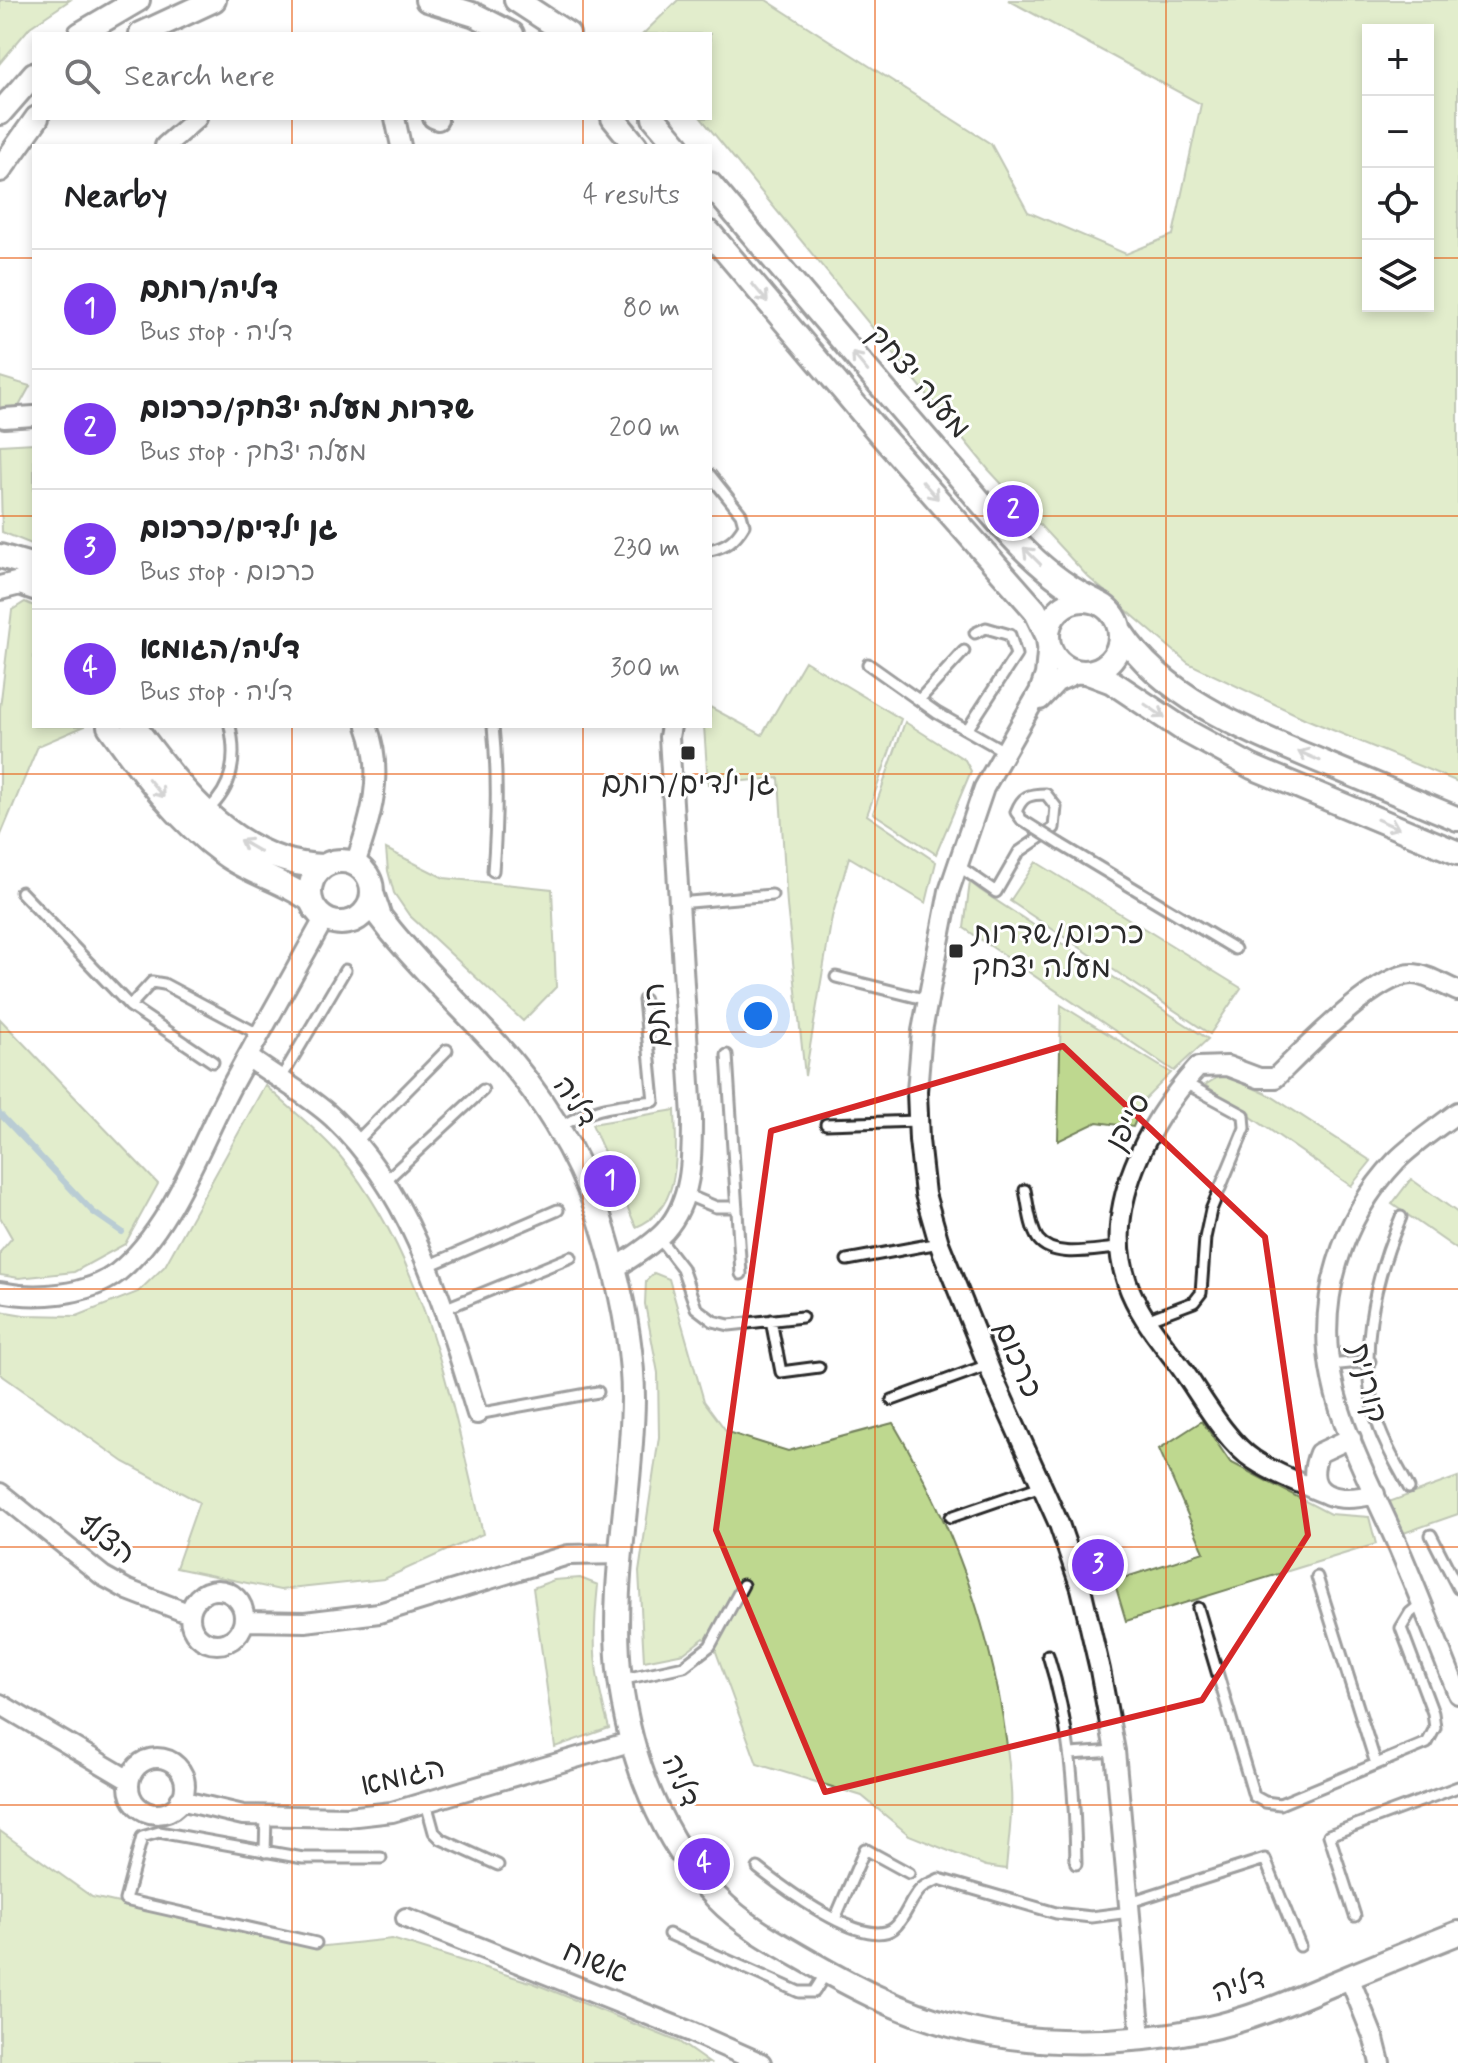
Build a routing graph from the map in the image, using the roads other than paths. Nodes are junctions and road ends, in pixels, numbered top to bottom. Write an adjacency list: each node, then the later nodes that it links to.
1 (138, 0): 5 (street)
2 (214, 0): 6 (street)
3 (427, 0): 7 (street)
4 (516, 0): 8 (street)
5 (83, 32)
6 (145, 32)
7 (508, 32)
8 (565, 32)
9 (32, 76): 10 (street)
10 (0, 113)
11 (36, 120): 20 (street)
12 (195, 120): 16 (street)
13 (395, 120): 17 (street)
14 (615, 120): 18 (street)
15 (656, 120): 19 (street)
16 (167, 144)
17 (401, 144)
18 (634, 144)
19 (676, 144)
20 (0, 170)
21 (712, 186): 31 (street, מעלה יצחק, one-way to 21)
22 (712, 235): 34 (street, מעלה יצחק, one-way to 34)
23 (32, 416): 24 (street)
24 (4, 418)
25 (712, 478): 26 (lane)
26 (712, 550)
27 (0, 556): 28 (street)
28 (32, 565)
29 (32, 587): 30 (street)
30 (0, 588)
31 (1095, 601): 32 (street); 34 (street)
32 (1121, 632): 37 (street); 49 (street, one-way to 32)
33 (975, 633): 46 (lane)
34 (1048, 639): 37 (street); 39 (street, כרכום)
35 (964, 651): 38 (lane)
36 (868, 664): 38 (lane)
37 (1083, 673): 39 (street, כרכום); 50 (street, one-way to 50)
38 (919, 700): 46 (lane)
39 (1027, 715): 47 (street, כרכום)
40 (110, 728): 58 (street, one-way to 58)
41 (136, 728): 48 (street)
42 (230, 728): 48 (lane)
43 (368, 728): 51 (street)
44 (493, 728): 54 (lane)
45 (671, 728): 59 (street, רותם)
46 (967, 730): 47 (lane)
47 (1004, 751): 52 (street, כרכום)
48 (206, 811): 53 (street, one-way to 48)
49 (1458, 819)
50 (1458, 853)
51 (355, 864): 53 (street); 56 (street)
52 (957, 865): 63 (lane, bridge); 68 (street, כרכום)
53 (324, 866): 58 (street)
54 (493, 871)
55 (21, 892): 69 (lane)
56 (372, 893): 61 (street); 62 (street, דליה)
57 (772, 895): 59 (lane)
58 (310, 900): 60 (street)
59 (678, 903): 85 (street, רותם)
60 (324, 919): 61 (street); 70 (street)
61 (356, 919): 62 (street, דליה)
62 (403, 946): 81 (street, דליה)
63 (1235, 949)
64 (345, 970): 75 (lane)
65 (836, 977): 68 (lane)
66 (1458, 991): 76 (street, סייפן)
67 (644, 1000): 81 (lane)
68 (928, 1000): 79 (street, כרכום)
69 (130, 1006): 70 (lane); 74 (lane)
70 (260, 1035): 73 (street)
71 (447, 1050): 82 (lane)
72 (727, 1055): 86 (lane)
73 (248, 1057): 75 (street); 97 (street)
74 (213, 1062)
75 (280, 1080): 82 (street)
76 (1185, 1083): 91 (street, סייפן); 101 (lane)
77 (483, 1090): 83 (lane)
78 (1458, 1112): 104 (street, קורנית)
79 (918, 1121): 80 (lane); 90 (street, כרכום)
80 (826, 1124)
81 (557, 1129): 95 (street, דליה)
82 (355, 1143): 83 (street)
83 (384, 1182): 94 (street)
84 (1025, 1190): 91 (lane)
85 (685, 1194): 86 (lane); 89 (street, רותם)
86 (737, 1207): 96 (lane)
87 (558, 1210): 94 (lane)
88 (1401, 1217): 102 (lane)
89 (658, 1237): 95 (street, רותם); 100 (lane)
90 (939, 1243): 93 (lane); 103 (street, כרכום)
91 (1119, 1248): 101 (street, סייפן)
92 (571, 1257): 98 (lane)
93 (847, 1260)
94 (428, 1266): 98 (street)
95 (614, 1269): 119 (street, דליה)
96 (741, 1274)
97 (0, 1292)
98 (444, 1309): 108 (street)
99 (802, 1317): 100 (lane)
100 (771, 1320): 105 (lane)
101 (1146, 1320): 111 (street, סייפן)
102 (1370, 1361): 104 (lane); 113 (lane)
103 (988, 1365): 107 (lane); 112 (street, כרכום)
104 (1330, 1365): 109 (street, קורנית)
105 (819, 1367)
106 (598, 1392): 108 (lane)
107 (892, 1400)
108 (477, 1414)
109 (1351, 1438): 110 (street); 115 (street, קורנית)
110 (1319, 1453): 111 (street); 116 (street)
111 (1263, 1464): 116 (street, סייפן)
112 (1041, 1486): 117 (lane); 133 (street, כרכום)
113 (1409, 1488)
114 (0, 1493): 125 (street, הצלף)
115 (1375, 1494): 116 (street, סייפן); 123 (street, קורנית)
116 (1331, 1496)
117 (951, 1517)
118 (1431, 1535): 122 (lane)
119 (622, 1554): 126 (street); 129 (street, דליה)
120 (1317, 1577): 135 (lane)
121 (743, 1585): 129 (lane)
122 (1458, 1588)
123 (1421, 1604): 128 (street, קורנית); 135 (lane)
124 (1198, 1608): 135 (lane)
125 (190, 1614): 126 (street); 126 (street)
126 (244, 1621)
127 (1048, 1655): 134 (lane)
128 (1452, 1664): 130 (street, קורנית)
129 (620, 1680): 132 (street, דליה)
130 (1458, 1694)
131 (0, 1704): 136 (street)
132 (633, 1741): 139 (street, הגומא); 155 (street, דליה)
133 (1115, 1751): 134 (lane); 147 (street, כרכום)
134 (1071, 1754): 143 (lane)
135 (1376, 1764)
136 (129, 1780): 138 (street); 138 (street)
137 (1458, 1787): 148 (lane)
138 (180, 1800): 140 (street, הגומא)
139 (426, 1803): 140 (street, הגומא); 144 (lane)
140 (266, 1816): 141 (lane)
141 (265, 1852): 142 (lane); 153 (lane)
142 (381, 1858)
143 (1076, 1864)
144 (498, 1865)
145 (758, 1868): 150 (lane)
146 (909, 1873): 150 (lane)
147 (1130, 1907): 150 (lane); 154 (lane); 157 (street, כרכום)
148 (1355, 1916)
149 (406, 1918): 158 (street, אשוח)
150 (835, 1919)
151 (1458, 1933): 156 (street, דליה)
152 (669, 1934): 155 (lane)
153 (316, 1943)
154 (1300, 1946)
155 (827, 1972): 157 (street, דליה)
156 (1349, 1977): 157 (street, דליה); 159 (street)
157 (1141, 2037)
158 (761, 2063)
159 (1380, 2063)

